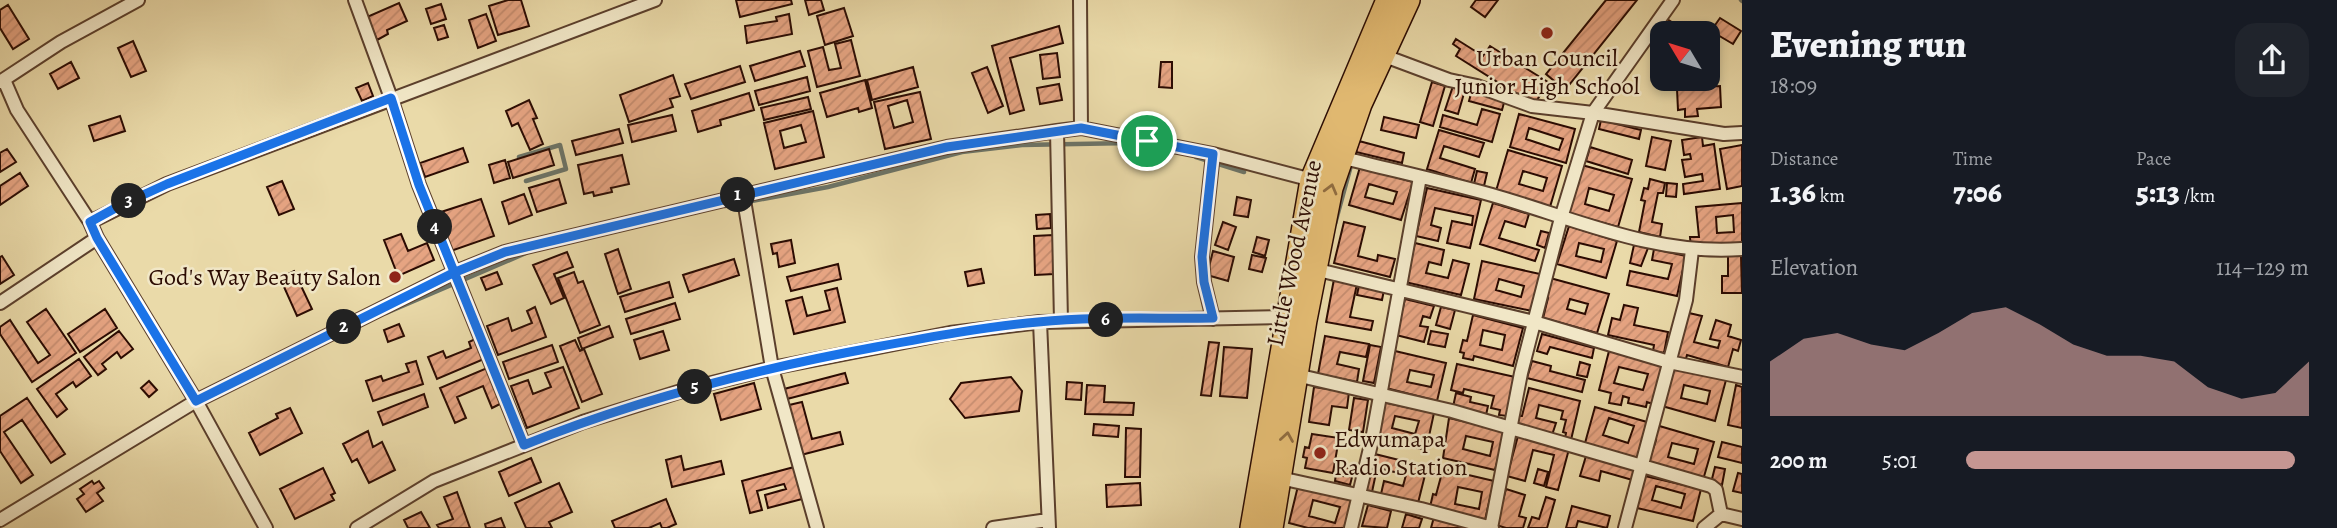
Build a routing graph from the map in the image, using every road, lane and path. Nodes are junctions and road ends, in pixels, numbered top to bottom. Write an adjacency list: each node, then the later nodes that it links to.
1 (138, 0): 9 (street)
2 (355, 0): 10 (street)
3 (654, 0): 10 (street)
4 (1080, 0): 12 (street)
5 (1388, 0): 18 (highway, Little Wood Avenue)
6 (1408, 0): 8 (highway, Little Wood Avenue)
7 (1673, 0): 11 (street)
8 (1382, 55): 11 (street); 16 (highway, Little Wood Avenue)
9 (2, 81): 21 (street)
10 (391, 98): 21 (street); 26 (street)
11 (1593, 113): 14 (street); 20 (street)
12 (1081, 128): 13 (street); 15 (street)
13 (1057, 131): 19 (street); 31 (street)
14 (1742, 134)
15 (1213, 154): 18 (street); 30 (street)
16 (1340, 157): 17 (street); 25 (highway, Little Wood Avenue, one-way to 16)
17 (1420, 177): 20 (street); 27 (street)
18 (1312, 180): 29 (highway, Little Wood Avenue)
19 (743, 194): 26 (street); 35 (street)
20 (1561, 218): 24 (street); 33 (street)
21 (90, 222): 22 (street)
22 (97, 238): 28 (street); 39 (street)
23 (1742, 249): 24 (street)
24 (1692, 250): 34 (street)
25 (1314, 269): 27 (street); 36 (highway, Little Wood Avenue)
26 (453, 273): 39 (street); 41 (street)
27 (1400, 289): 33 (street); 38 (street)
28 (0, 303)
29 (1287, 317): 30 (street); 53 (highway, Little Wood Avenue)
30 (1213, 318): 31 (street)
31 (1061, 321): 32 (street)
32 (1040, 322): 35 (street); 48 (street)
33 (1534, 322): 34 (street); 40 (street)
34 (1669, 362): 37 (street); 42 (street)
35 (772, 368): 41 (street); 51 (street)
36 (1296, 375): 38 (street); 43 (highway, Little Wood Avenue, one-way to 36)
37 (1742, 377)
38 (1381, 393): 40 (street); 44 (street)
39 (196, 401): 47 (street); 49 (street)
40 (1510, 428): 42 (street); 56 (street)
41 (524, 445): 50 (street)
42 (1641, 466): 45 (street); 57 (street)
43 (1280, 478): 44 (street); 54 (highway, Little Wood Avenue)
44 (1359, 496): 55 (street); 56 (street)
45 (1721, 514): 46 (street); 58 (street)
46 (1742, 519)
47 (0, 520)
48 (1048, 524): 52 (street)
49 (266, 528)
50 (357, 528)
51 (817, 528)
52 (993, 528)
53 (1252, 528)
54 (1271, 528)
55 (1351, 528)
56 (1492, 528)
57 (1625, 528)
58 (1704, 528)

